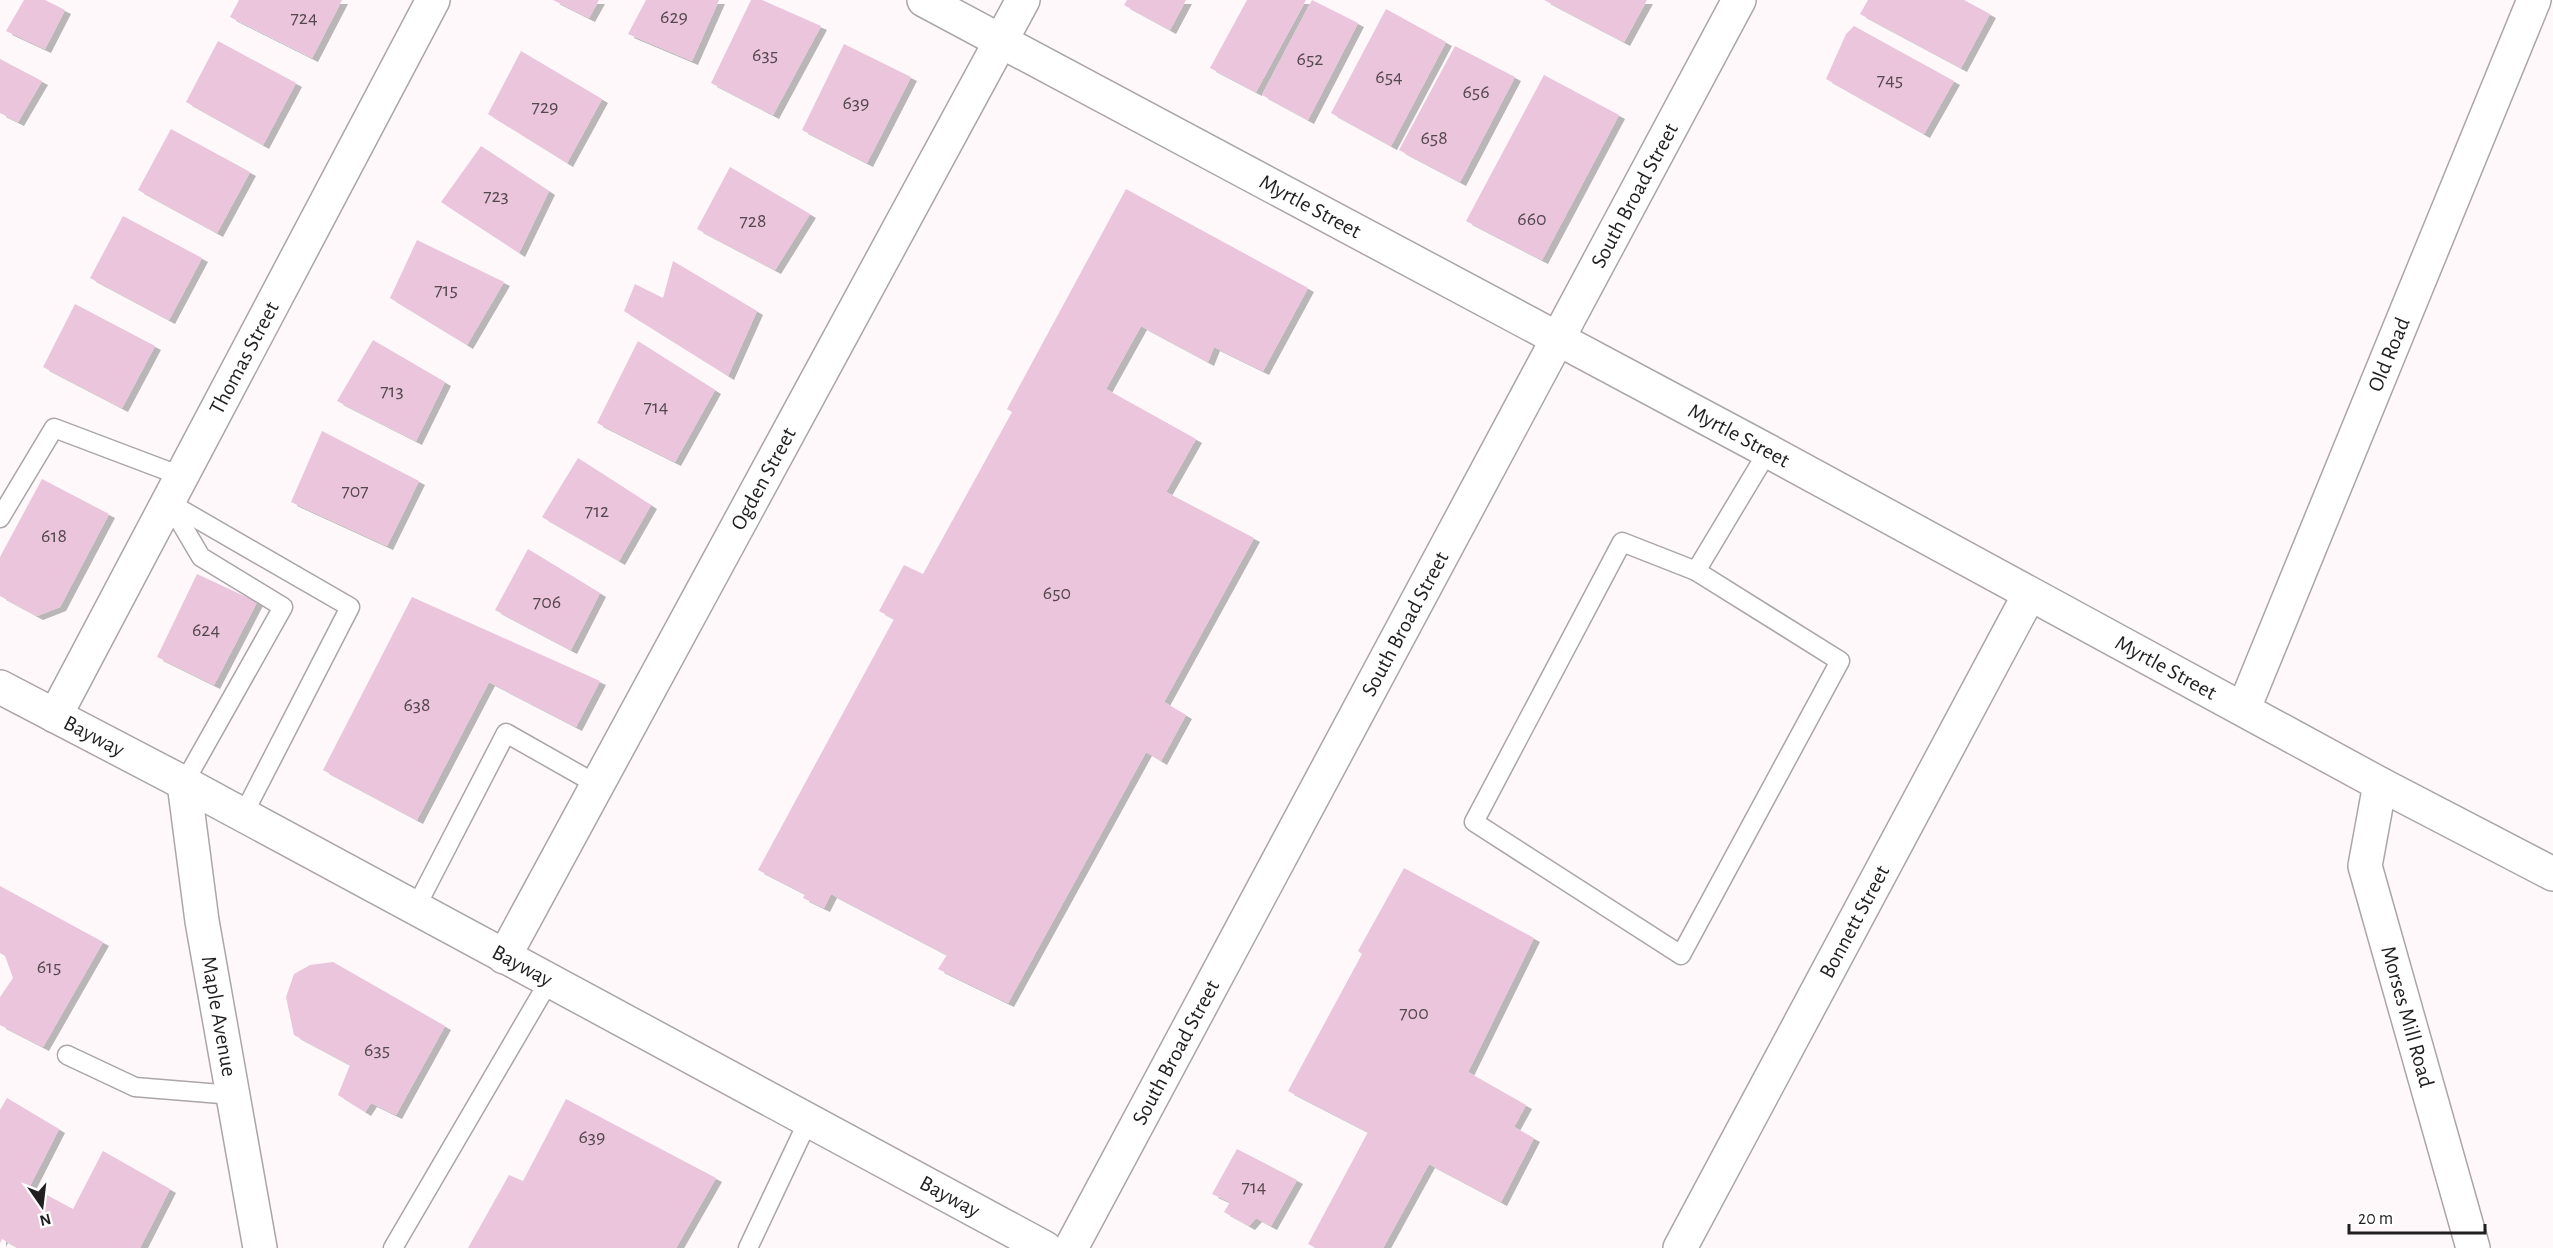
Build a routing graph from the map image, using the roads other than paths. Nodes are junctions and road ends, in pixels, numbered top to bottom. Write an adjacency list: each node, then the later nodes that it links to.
1 (433, 0): 9 (street, Thomas Street)
2 (924, 0): 6 (street, Myrtle Street)
3 (1023, 0): 6 (street, Ogden Street)
4 (1739, 0): 7 (street, South Broad Street)
5 (2534, 0): 14 (street, Old Road)
6 (1000, 42): 7 (street, Myrtle Street); 17 (street, Ogden Street)
7 (1557, 338): 8 (street, Myrtle Street); 31 (street, South Broad Street)
8 (1768, 452): 11 (lane); 12 (street, Myrtle Street)
9 (175, 489): 10 (lane); 15 (street, Thomas Street); 16 (lane); 19 (lane)
10 (0, 518)
11 (1696, 571): 11 (lane)
12 (2029, 595): 14 (street, Myrtle Street); 32 (street, Bonnett Street)
13 (0, 687): 15 (street, Bayway)
14 (2244, 708): 18 (street, Myrtle Street)
15 (55, 716): 16 (street, Bayway)
16 (184, 783): 19 (street, Bayway); 25 (street, Maple Avenue)
17 (596, 784): 21 (lane); 22 (street, Ogden Street)
18 (2380, 784): 20 (street, Myrtle Street); 33 (street, Morses Mill Road)
19 (243, 815): 21 (street, Bayway)
20 (2553, 874)
21 (415, 909): 22 (street, Bayway)
22 (504, 957): 23 (street, Bayway)
23 (549, 981): 26 (street, Bayway); 28 (lane)
24 (67, 1054): 25 (lane)
25 (233, 1095): 27 (street, Maple Avenue)
26 (808, 1121): 29 (lane); 30 (street, Bayway)
27 (260, 1248)
28 (393, 1248)
29 (748, 1248)
30 (1045, 1248)
31 (1071, 1248)
32 (1680, 1248)
33 (2473, 1248)

